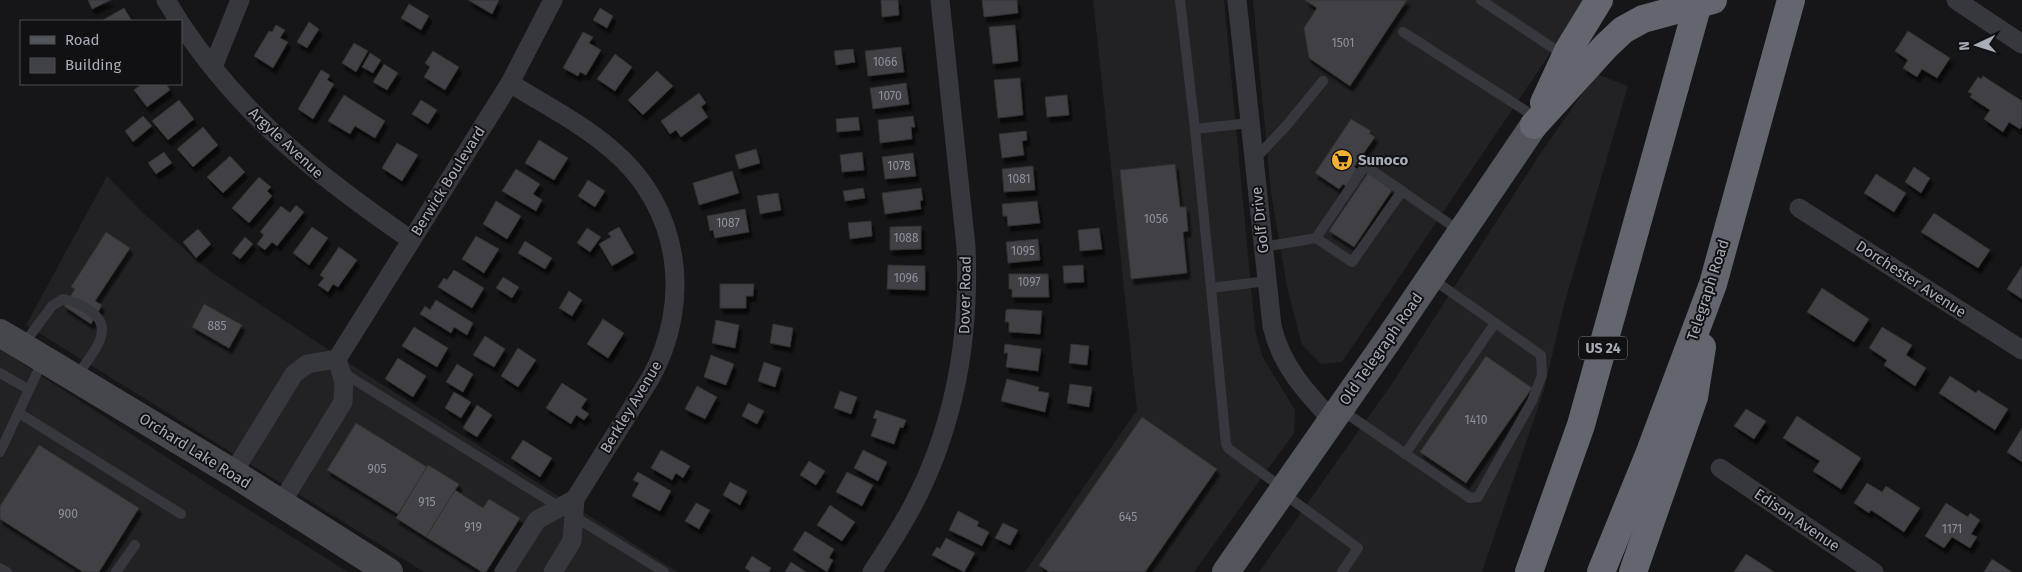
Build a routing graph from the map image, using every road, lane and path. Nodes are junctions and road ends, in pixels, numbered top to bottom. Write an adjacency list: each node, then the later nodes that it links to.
1 (166, 0): 12 (street, Argyle Avenue)
2 (240, 0): 17 (street)
3 (553, 0): 19 (street, Berwick Boulevard)
4 (940, 0): 59 (street, Dover Road)
5 (1180, 0): 22 (lane)
6 (1237, 0): 21 (street, Golf Drive)
7 (1482, 0): 16 (lane)
8 (1600, 0): 16 (highway)
9 (1792, 0): 32 (highway, Telegraph Road)
10 (1956, 0): 15 (street)
11 (1704, 1): 20 (highway); 62 (highway, US 24)
12 (178, 20)
13 (182, 26): 17 (street, Argyle Avenue)
14 (1402, 32): 20 (lane)
15 (2022, 44)
16 (1565, 57): 20 (highway)
17 (212, 67): 28 (street, Argyle Avenue)
18 (1323, 81): 23 (lane)
19 (510, 83): 28 (street, Berwick Boulevard); 49 (street, Berkley Avenue)
20 (1535, 121): 26 (main road, Old Telegraph Road)
21 (1250, 123): 22 (lane); 23 (street, Golf Drive)
22 (1195, 129): 33 (lane)
23 (1254, 160): 29 (street, Golf Drive)
24 (1402, 191): 26 (lane); 27 (lane); 27 (lane)
25 (1799, 208): 36 (street, Dorchester Avenue)
26 (1461, 232): 30 (main road, Old Telegraph Road)
27 (1316, 238): 29 (lane)
28 (411, 240): 37 (street, Berwick Boulevard)
29 (1263, 247): 31 (street, Golf Drive)
30 (1430, 278): 34 (lane); 42 (main road, Old Telegraph Road)
31 (1266, 281): 33 (lane); 42 (street, Golf Drive)
32 (1713, 284): 63 (highway, Telegraph Road); 64 (highway)
33 (1212, 288): 47 (lane)
34 (1495, 323): 44 (lane); 44 (lane)
35 (22, 346): 39 (main road, Orchard Lake Road); 39 (lane); 40 (lane)
36 (2022, 350)
37 (339, 365): 46 (street); 48 (street); 49 (lane)
38 (0, 373): 40 (lane)
39 (75, 378): 46 (main road, Orchard Lake Road)
40 (28, 389): 41 (lane)
41 (19, 413): 43 (lane); 50 (lane)
42 (1336, 415): 44 (lane); 47 (main road, Old Telegraph Road)
43 (0, 452)
44 (1405, 454)
45 (1720, 468): 65 (street, Edison Avenue)
46 (233, 473): 48 (main road, Orchard Lake Road)
47 (1283, 490): 60 (main road, Old Telegraph Road); 61 (lane)
48 (280, 505): 55 (main road, Orchard Lake Road)
49 (569, 508): 56 (street, Berkley Avenue); 57 (street, Berkley Avenue); 58 (lane)
50 (181, 514)
51 (135, 545): 54 (lane)
52 (0, 568): 53 (lane)
53 (7, 572)
54 (116, 572)
55 (389, 572)
56 (504, 572)
57 (553, 572)
58 (664, 572)
59 (872, 572)
60 (1226, 572)
61 (1342, 572)
62 (1529, 572)
63 (1601, 572)
64 (1633, 572)
65 (1874, 572)

